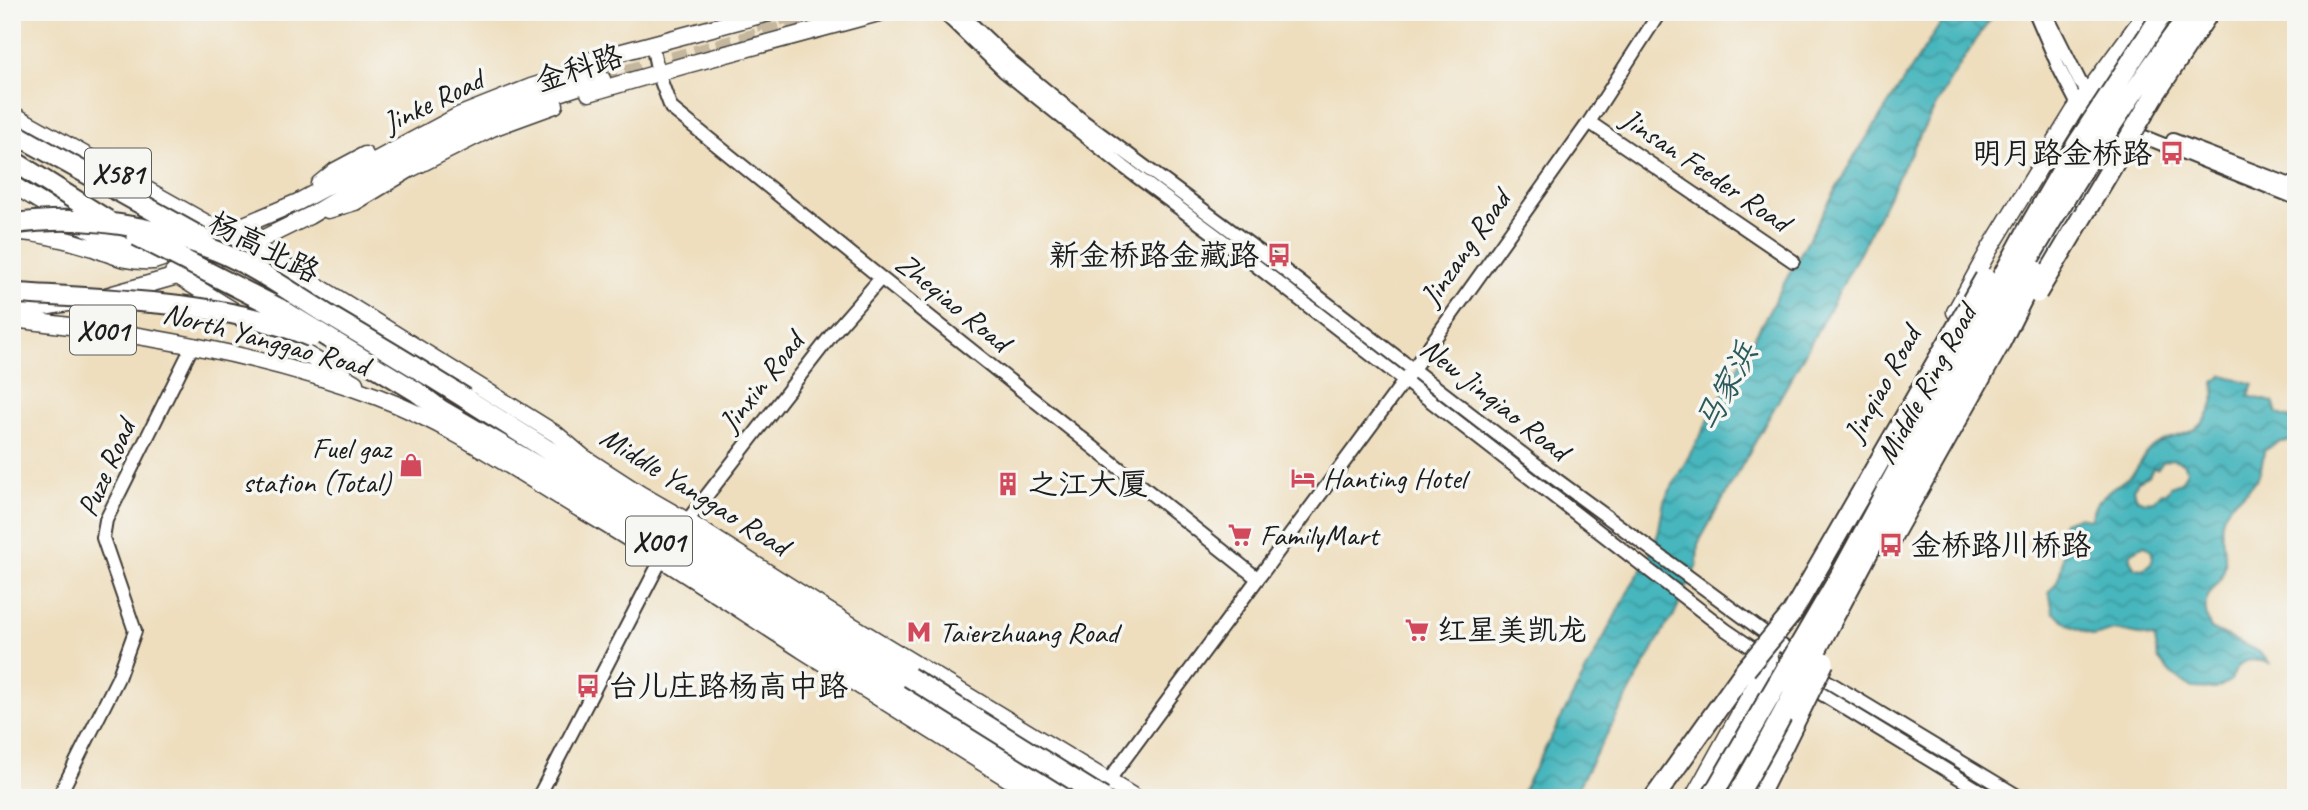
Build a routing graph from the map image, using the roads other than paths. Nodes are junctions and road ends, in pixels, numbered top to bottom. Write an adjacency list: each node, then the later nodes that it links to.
1 (772, 12): 12 (main road, 金科路)
2 (882, 12): 14 (main road, 金科路)
3 (943, 12): 43 (street, New Jinqiao Road)
4 (959, 12): 42 (street, New Jinqiao Road)
5 (1660, 12): 17 (street, Jinzang Road)
6 (2035, 12): 15 (street)
7 (2045, 12): 15 (street)
8 (2191, 12): 21 (highway, Middle Ring Road, bridge)
9 (2203, 12): 18 (main road)
10 (2209, 12): 40 (highway, bridge)
11 (2156, 15): 15 (main road, Jinqiao Road); 62 (highway, bridge); 74 (highway, Middle Ring Road, bridge)
12 (652, 44): 14 (street, Zheqiao Road); 26 (main road, 金科路)
13 (599, 73): 23 (main road, Jinke Road)
14 (658, 73): 27 (main road, 金科路); 36 (street, Zheqiao Road)
15 (2083, 99): 18 (street); 56 (main road, Jinqiao Road)
16 (12, 114): 30 (main road, X581)
17 (1589, 122): 33 (street, Jinsan Feeder Road); 42 (street, Jinzang Road)
18 (2127, 125): 24 (street); 25 (street); 59 (main road)
19 (12, 132): 34 (highway, bridge)
20 (12, 160): 44 (highway, bridge)
21 (2074, 182): 40 (highway, bridge); 63 (highway, Middle Ring Road, bridge)
22 (12, 184): 32 (main road, X581)
23 (345, 186): 26 (main road, 金科路); 27 (main road, 金科路)
24 (2296, 187)
25 (2296, 198)
26 (298, 202): 30 (main road, 金科路)
27 (309, 216): 31 (main road, 金科路)
28 (12, 224): 34 (highway, 杨高北路 / X001, bridge)
29 (12, 230): 32 (main road)
30 (224, 233): 31 (main road, Middle Yanggao Road / X001); 32 (main road, 金科路)
31 (244, 247): 35 (main road, 金科路); 46 (main road, Middle Yanggao Road / X001)
32 (154, 261): 35 (main road)
33 (1793, 261)
34 (261, 274): 47 (highway, 杨高北路 / X001, bridge)
35 (177, 276): 38 (main road); 45 (main road)
36 (881, 278): 49 (street, Jinxin Road); 52 (street, Zheqiao Road)
37 (12, 293): 44 (highway, 杨高北路 / X001, bridge)
38 (12, 312)
39 (12, 319): 41 (main road, North Yanggao Road / X001)
40 (1999, 345): 55 (highway, bridge)
41 (191, 350): 45 (main road, North Yanggao Road / X001); 65 (street, Puze Road)
42 (1413, 369): 43 (street, Jinzang Road); 56 (street, New Jinqiao Road)
43 (1404, 380): 52 (street, Jinzang Road); 58 (street, New Jinqiao Road)
44 (417, 392): 57 (highway, Middle Yanggao Road / X001)
45 (380, 398): 50 (main road, X001)
46 (583, 457): 48 (highway); 49 (main road, Middle Yanggao Road / X001)
47 (594, 480): 48 (highway, Middle Yanggao Road / X001)
48 (649, 514): 51 (highway, Middle Yanggao Road / X001)
49 (687, 521): 54 (main road, Middle Yanggao Road / X001)
50 (659, 563): 53 (main road, X001); 66 (street)
51 (728, 564): 54 (highway); 61 (highway, Middle Yanggao Road / X001)
52 (1257, 578): 64 (street, Jinzang Road)
53 (702, 584): 57 (highway); 67 (main road, X001)
54 (833, 614): 64 (main road, Middle Yanggao Road / X001)
55 (1843, 625): 63 (highway, bridge); 78 (highway, bridge)
56 (1774, 642): 58 (main road); 59 (street, New Jinqiao Road)
57 (834, 650): 61 (highway, Middle Yanggao Road / X001)
58 (1772, 663): 60 (street, New Jinqiao Road); 73 (main road); 75 (main road)
59 (1805, 663): 60 (main road); 80 (street, New Jinqiao Road)
60 (1801, 681): 75 (main road); 77 (main road); 79 (street, New Jinqiao Road)
61 (904, 684): 64 (highway, Middle Yanggao Road / X001, bridge); 68 (highway, Middle Yanggao Road / X001)
62 (1701, 733): 71 (highway); 72 (highway)
63 (1764, 749): 76 (highway, Middle Ring Road, bridge)
64 (1106, 789): 69 (street, Jinzang Road); 70 (main road, Middle Yanggao Road / X001)
65 (58, 798)
66 (538, 798)
67 (1039, 798)
68 (1070, 798)
69 (1095, 798)
70 (1136, 798)
71 (1654, 798)
72 (1671, 798)
73 (1693, 798)
74 (1711, 798)
75 (1727, 798)
76 (1736, 798)
77 (1745, 798)
78 (1757, 798)
79 (1992, 798)
80 (2021, 798)

